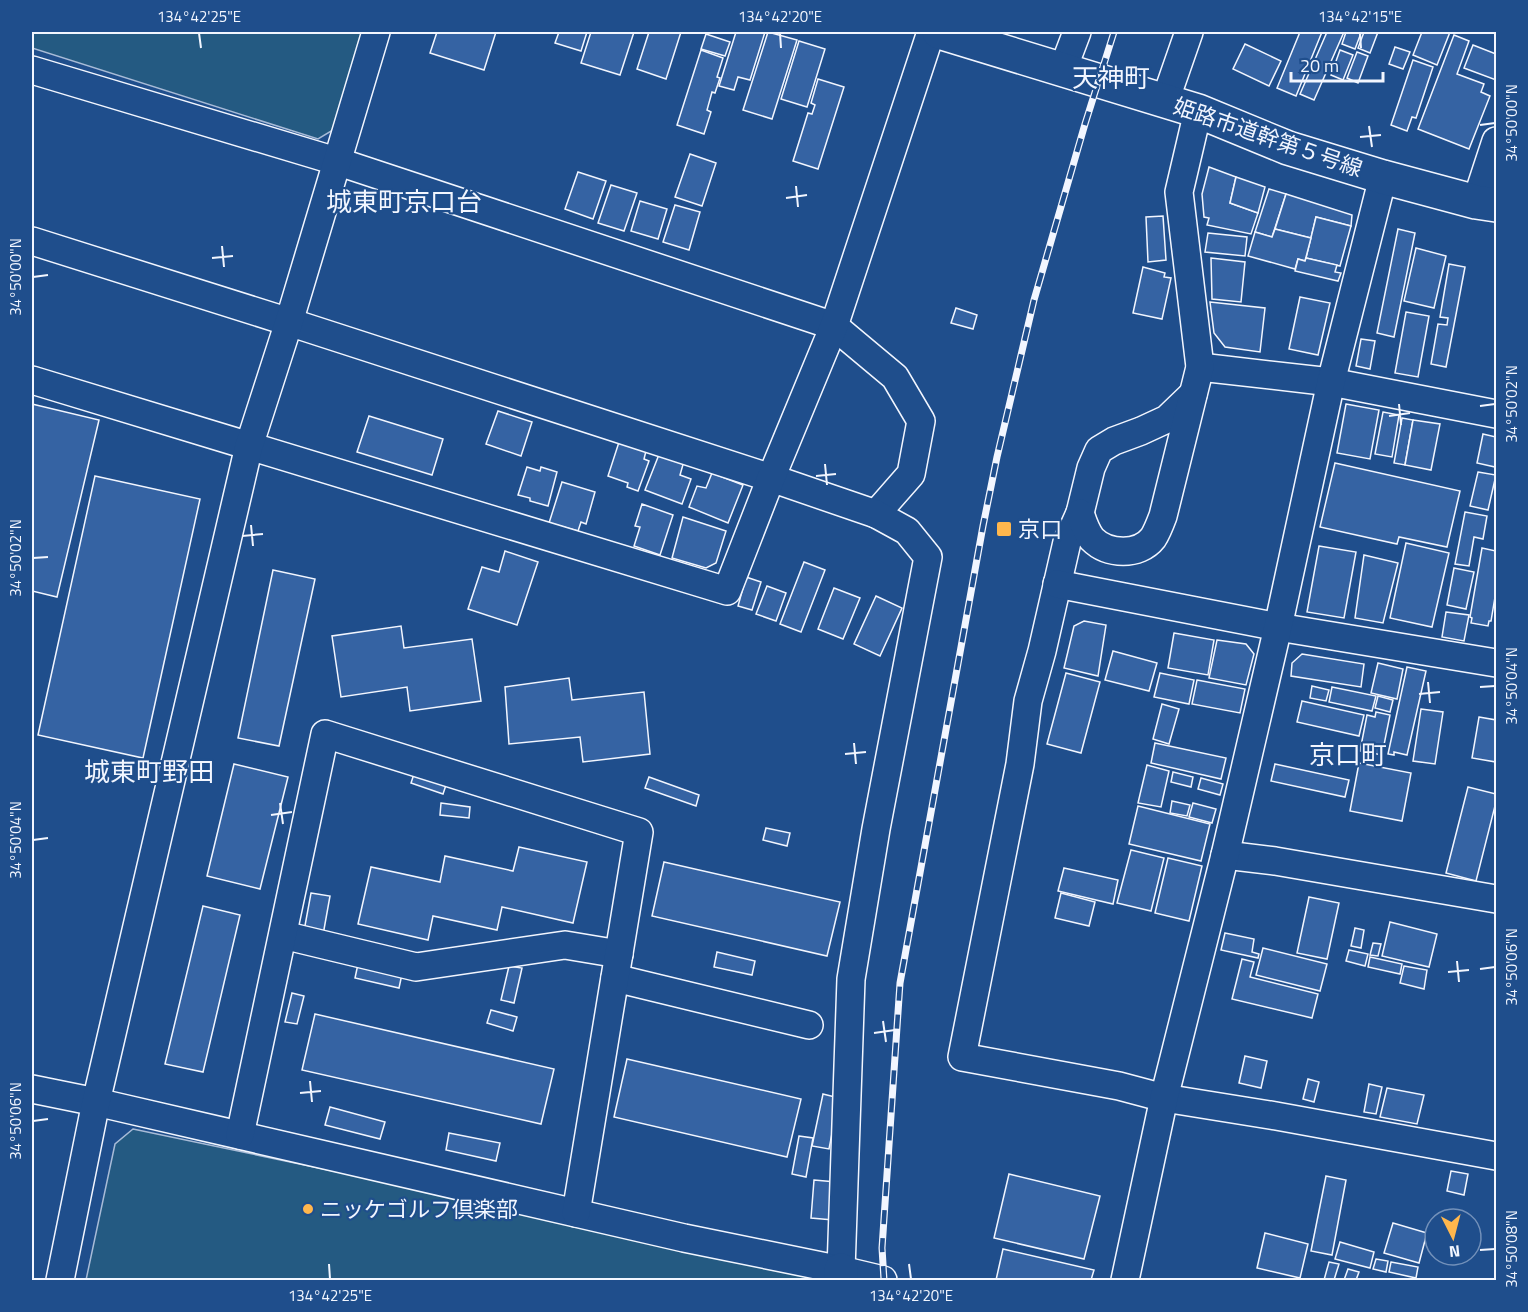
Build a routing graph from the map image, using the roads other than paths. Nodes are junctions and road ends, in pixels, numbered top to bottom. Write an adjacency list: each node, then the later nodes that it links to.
1 (376, 32): 11 (street)
2 (931, 32): 16 (street)
3 (939, 32): 6 (street, 姫路市道幹第５号線)
4 (1077, 32): 6 (street)
5 (1189, 32): 8 (street)
6 (1063, 69): 8 (street, 姫路市道幹第５号線)
7 (32, 70): 11 (street)
8 (1165, 101): 9 (street, 姫路市道幹第５号線)
9 (1198, 111): 12 (street, 姫路市道幹第５号線); 17 (street)
10 (1497, 141): 13 (street)
11 (336, 161): 15 (street); 16 (street)
12 (1383, 177): 13 (street, 姫路市道幹第５号線); 19 (street)
13 (1486, 203)
14 (32, 241): 15 (street)
15 (289, 322): 22 (street); 23 (street)
16 (834, 326): 23 (street); 25 (street)
17 (1200, 367): 19 (street); 20 (street)
18 (32, 380): 22 (street)
19 (1331, 382): 21 (street); 27 (street)
20 (1193, 394): 24 (street); 24 (street)
21 (1497, 414)
22 (249, 446): 23 (street); 36 (street)
23 (771, 478): 25 (street)
24 (1080, 513): 26 (street)
25 (876, 514): 40 (street)
26 (1057, 584): 27 (street); 35 (street)
27 (1278, 627): 28 (street); 29 (street)
28 (1497, 663)
29 (1225, 855): 30 (street); 35 (street)
30 (1497, 899)
31 (283, 935): 32 (street); 32 (street); 37 (street)
32 (617, 966): 33 (street); 39 (street)
33 (809, 1025)
34 (32, 1089): 36 (street)
35 (1164, 1098): 38 (street); 43 (street)
36 (96, 1102): 37 (street); 41 (street)
37 (240, 1135): 39 (street)
38 (1497, 1156)
39 (576, 1213): 40 (street)
40 (841, 1275): 42 (street)
41 (60, 1281)
42 (883, 1281)
43 (1125, 1281)

